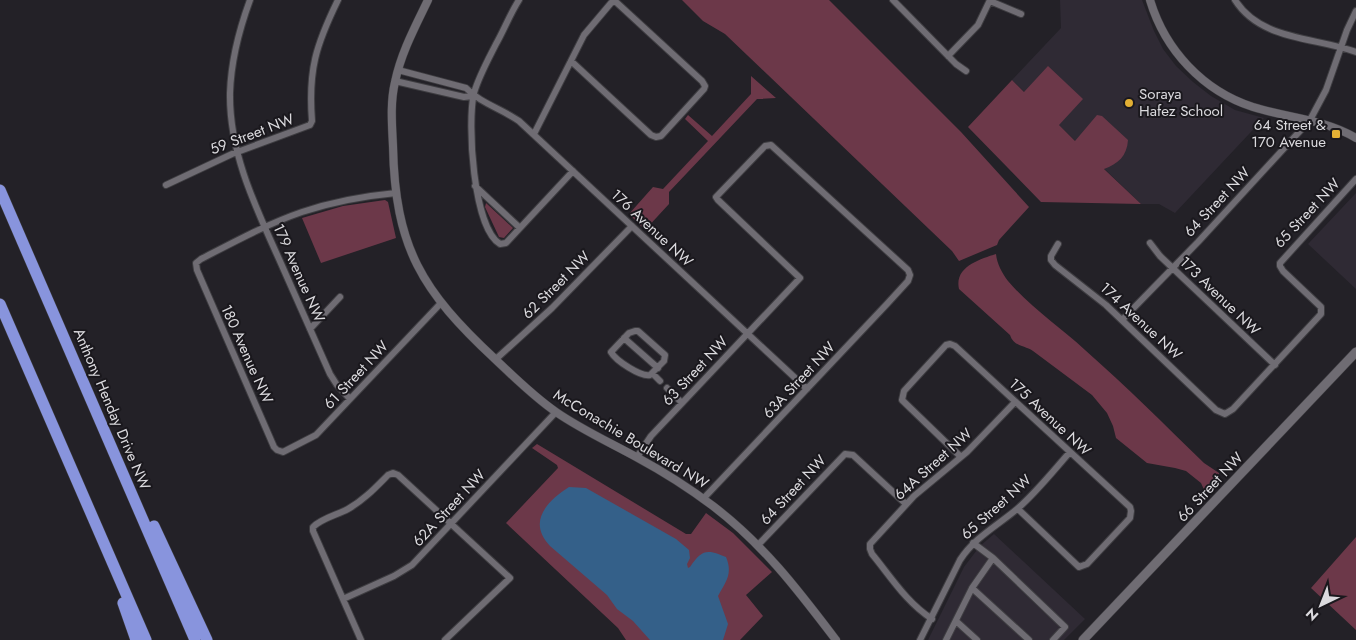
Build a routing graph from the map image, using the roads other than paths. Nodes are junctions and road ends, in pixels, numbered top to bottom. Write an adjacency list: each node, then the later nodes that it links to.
1 (250, 0): 22 (street, 179 Avenue NW)
2 (338, 0): 22 (street, 59 Street NW)
3 (428, 0): 15 (street, McConachie Boulevard NW)
4 (519, 0): 18 (street)
5 (894, 0): 13 (street)
6 (990, 0): 10 (street); 13 (street)
7 (1150, 0): 19 (street)
8 (1235, 0): 11 (street)
9 (1356, 11): 11 (street, 64 Street NW)
10 (1021, 14)
11 (1341, 47): 12 (street); 19 (street, 64 Street NW)
12 (1356, 52)
13 (948, 56): 16 (street)
14 (571, 61): 14 (street); 20 (street)
15 (398, 70): 17 (street, McConachie Boulevard NW); 18 (street, 176 Avenue NW)
16 (966, 71)
17 (395, 81): 18 (street, 176 Avenue NW); 28 (street, McConachie Boulevard NW)
18 (474, 96): 20 (street, 176 Avenue NW); 26 (street)
19 (1310, 120): 21 (street); 34 (street, 64 Street NW)
20 (534, 134): 23 (street, 176 Avenue NW)
21 (1356, 138)
22 (236, 152): 25 (street, 59 Street NW); 30 (street, 179 Avenue NW)
23 (573, 171): 29 (street, 176 Avenue NW); 31 (street)
24 (1356, 179): 45 (street, 65 Street NW)
25 (166, 185)
26 (475, 185): 31 (street); 31 (street)
27 (0, 190): 59 (highway, Anthony Henday Drive NW)
28 (396, 193): 30 (street); 37 (street, McConachie Boulevard NW)
29 (632, 226): 41 (street, 176 Avenue NW); 44 (street, 62 Street NW)
30 (264, 227): 40 (street, 179 Avenue NW); 55 (street, 180 Avenue NW)
31 (520, 228)
32 (1150, 243): 34 (street, 173 Avenue NW)
33 (1058, 244): 39 (street, 174 Avenue NW)
34 (1172, 267): 39 (street, 64 Street NW); 45 (street, 173 Avenue NW)
35 (910, 275): 41 (street, 63 Street NW); 50 (street, 63A Street NW)
36 (340, 298): 40 (street)
37 (441, 303): 44 (street, McConachie Boulevard NW); 51 (street, 61 Street NW)
38 (0, 304): 64 (highway)
39 (1122, 320): 45 (street, 174 Avenue NW)
40 (310, 329): 51 (street, 179 Avenue NW)
41 (748, 334): 50 (street, 176 Avenue NW); 53 (street, 63 Street NW)
42 (624, 338): 46 (street); 46 (street); 47 (street)
43 (1356, 352): 84 (main road, 66 Street NW)
44 (496, 360): 54 (street, McConachie Boulevard NW)
45 (1275, 365)
46 (658, 368): 47 (street)
47 (652, 374): 48 (street)
48 (660, 381)
49 (667, 388): 53 (street)
50 (807, 389): 60 (street, 63A Street NW)
51 (350, 400): 55 (street, 61 Street NW)
52 (1015, 402): 56 (street, 175 Avenue NW); 58 (street, 64A Street NW); 58 (street, 175 Avenue NW)
53 (682, 403): 57 (street, 63 Street NW)
54 (556, 412): 57 (street, McConachie Boulevard NW); 63 (street, 62A Street NW)
55 (280, 452)
56 (1070, 452): 62 (street, 65 Street NW); 62 (street, 175 Avenue NW)
57 (637, 457): 60 (street, McConachie Boulevard NW)
58 (961, 457): 61 (street, 64A Street NW)
59 (118, 460): 74 (highway, Anthony Henday Drive NW); 75 (highway)
60 (703, 499): 66 (street, McConachie Boulevard NW)
61 (906, 504): 66 (street, 64 Street NW); 70 (street, 64A Street NW)
62 (1018, 509): 65 (street, 65 Street NW)
63 (451, 524): 69 (street, 62A Street NW); 69 (street); 77 (street)
64 (100, 532): 72 (highway); 73 (highway)
65 (973, 543): 67 (street); 70 (street, 65 Street NW)
66 (758, 546): 78 (street, McConachie Boulevard NW)
67 (993, 558): 68 (street); 83 (street)
68 (972, 588): 71 (street); 82 (street)
69 (343, 598): 76 (street)
70 (932, 619): 79 (street, 65 Street NW)
71 (956, 621): 80 (street); 81 (street)
72 (136, 640)
73 (146, 640)
74 (195, 640)
75 (207, 640)
76 (361, 640)
77 (445, 640)
78 (836, 640)
79 (920, 640)
80 (946, 640)
81 (977, 640)
82 (1028, 640)
83 (1053, 640)
84 (1083, 640)

